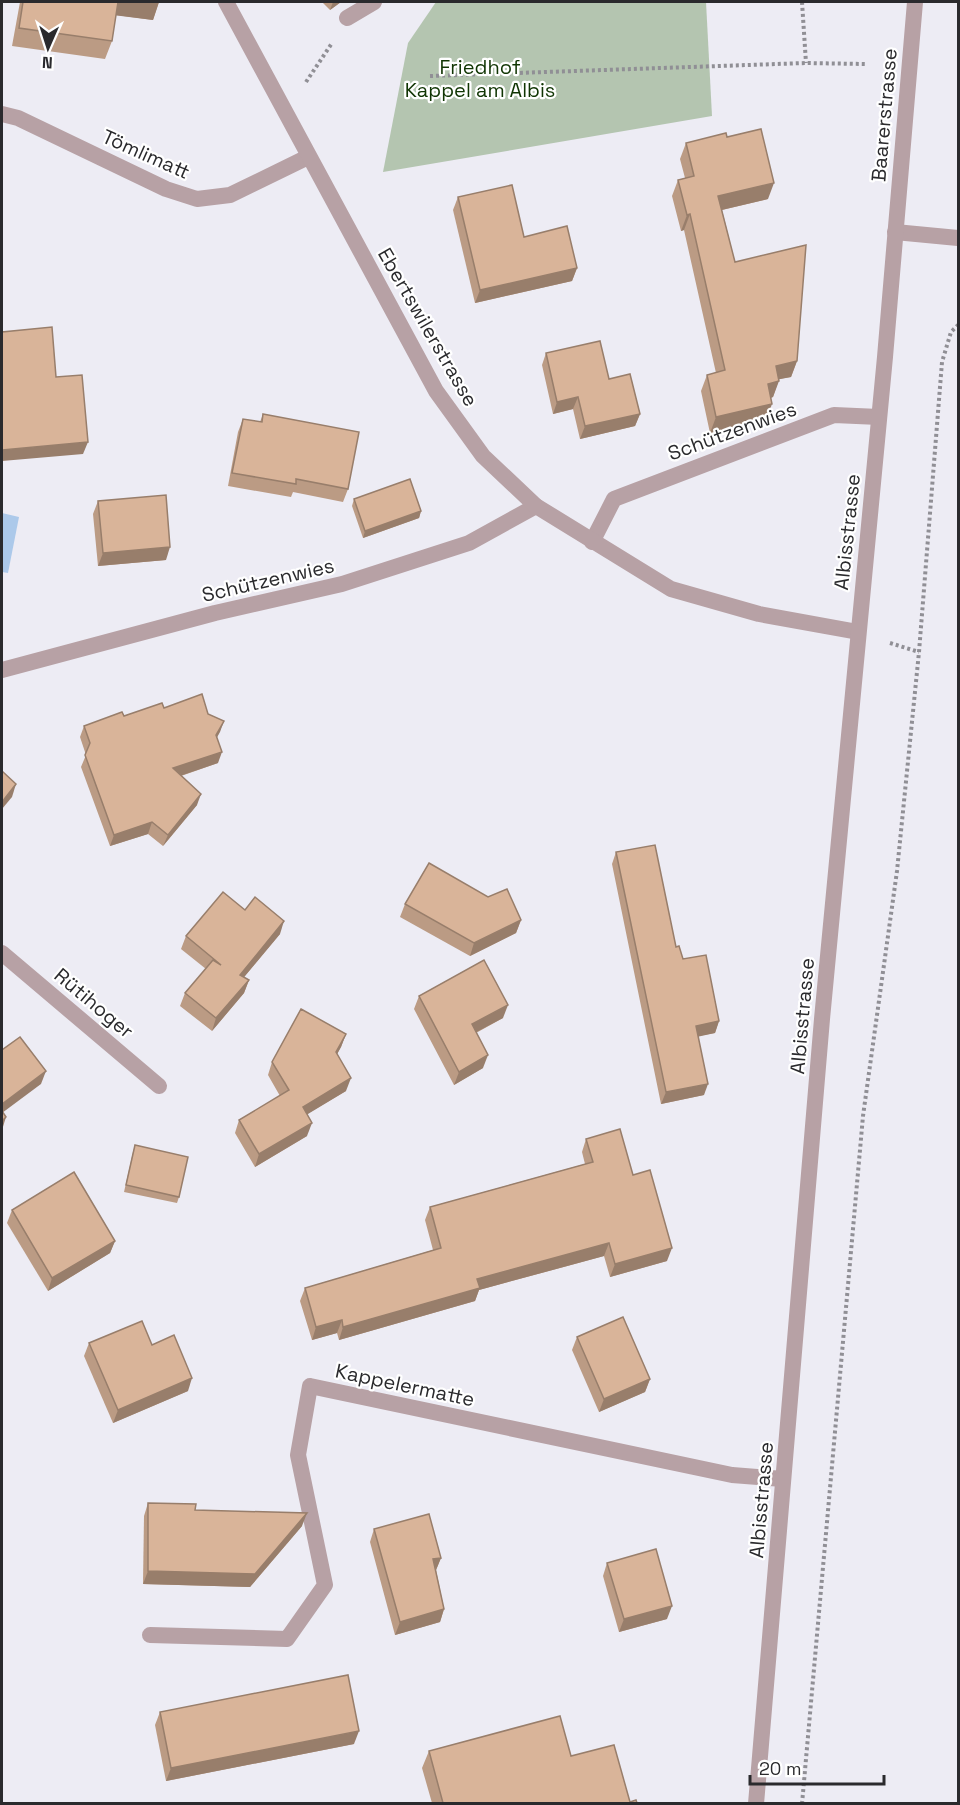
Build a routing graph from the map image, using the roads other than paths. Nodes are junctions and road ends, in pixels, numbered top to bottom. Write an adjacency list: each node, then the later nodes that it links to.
1 (226, 2): 6 (street, Ebertswilerstrasse)
2 (374, 2): 4 (street)
3 (915, 2): 7 (street, Baarerstrasse)
4 (347, 18)
5 (2, 114): 6 (street, Tömlimatt)
6 (308, 157): 10 (street, Ebertswilerstrasse)
7 (895, 232): 8 (street); 9 (street, Albisstrasse)
8 (958, 238)
9 (879, 417): 11 (street, Schützenwies); 12 (street, Albisstrasse)
10 (536, 506): 11 (street, Ebertswilerstrasse); 13 (street, Schützenwies)
11 (592, 542): 12 (street, Ebertswilerstrasse)
12 (858, 632): 16 (street, Albisstrasse)
13 (2, 670)
14 (2, 953): 15 (street, Rütihoger)
15 (159, 1086)
16 (783, 1479): 17 (street, Kappelermatte); 18 (street, Albisstrasse)
17 (150, 1635)
18 (756, 1803)

